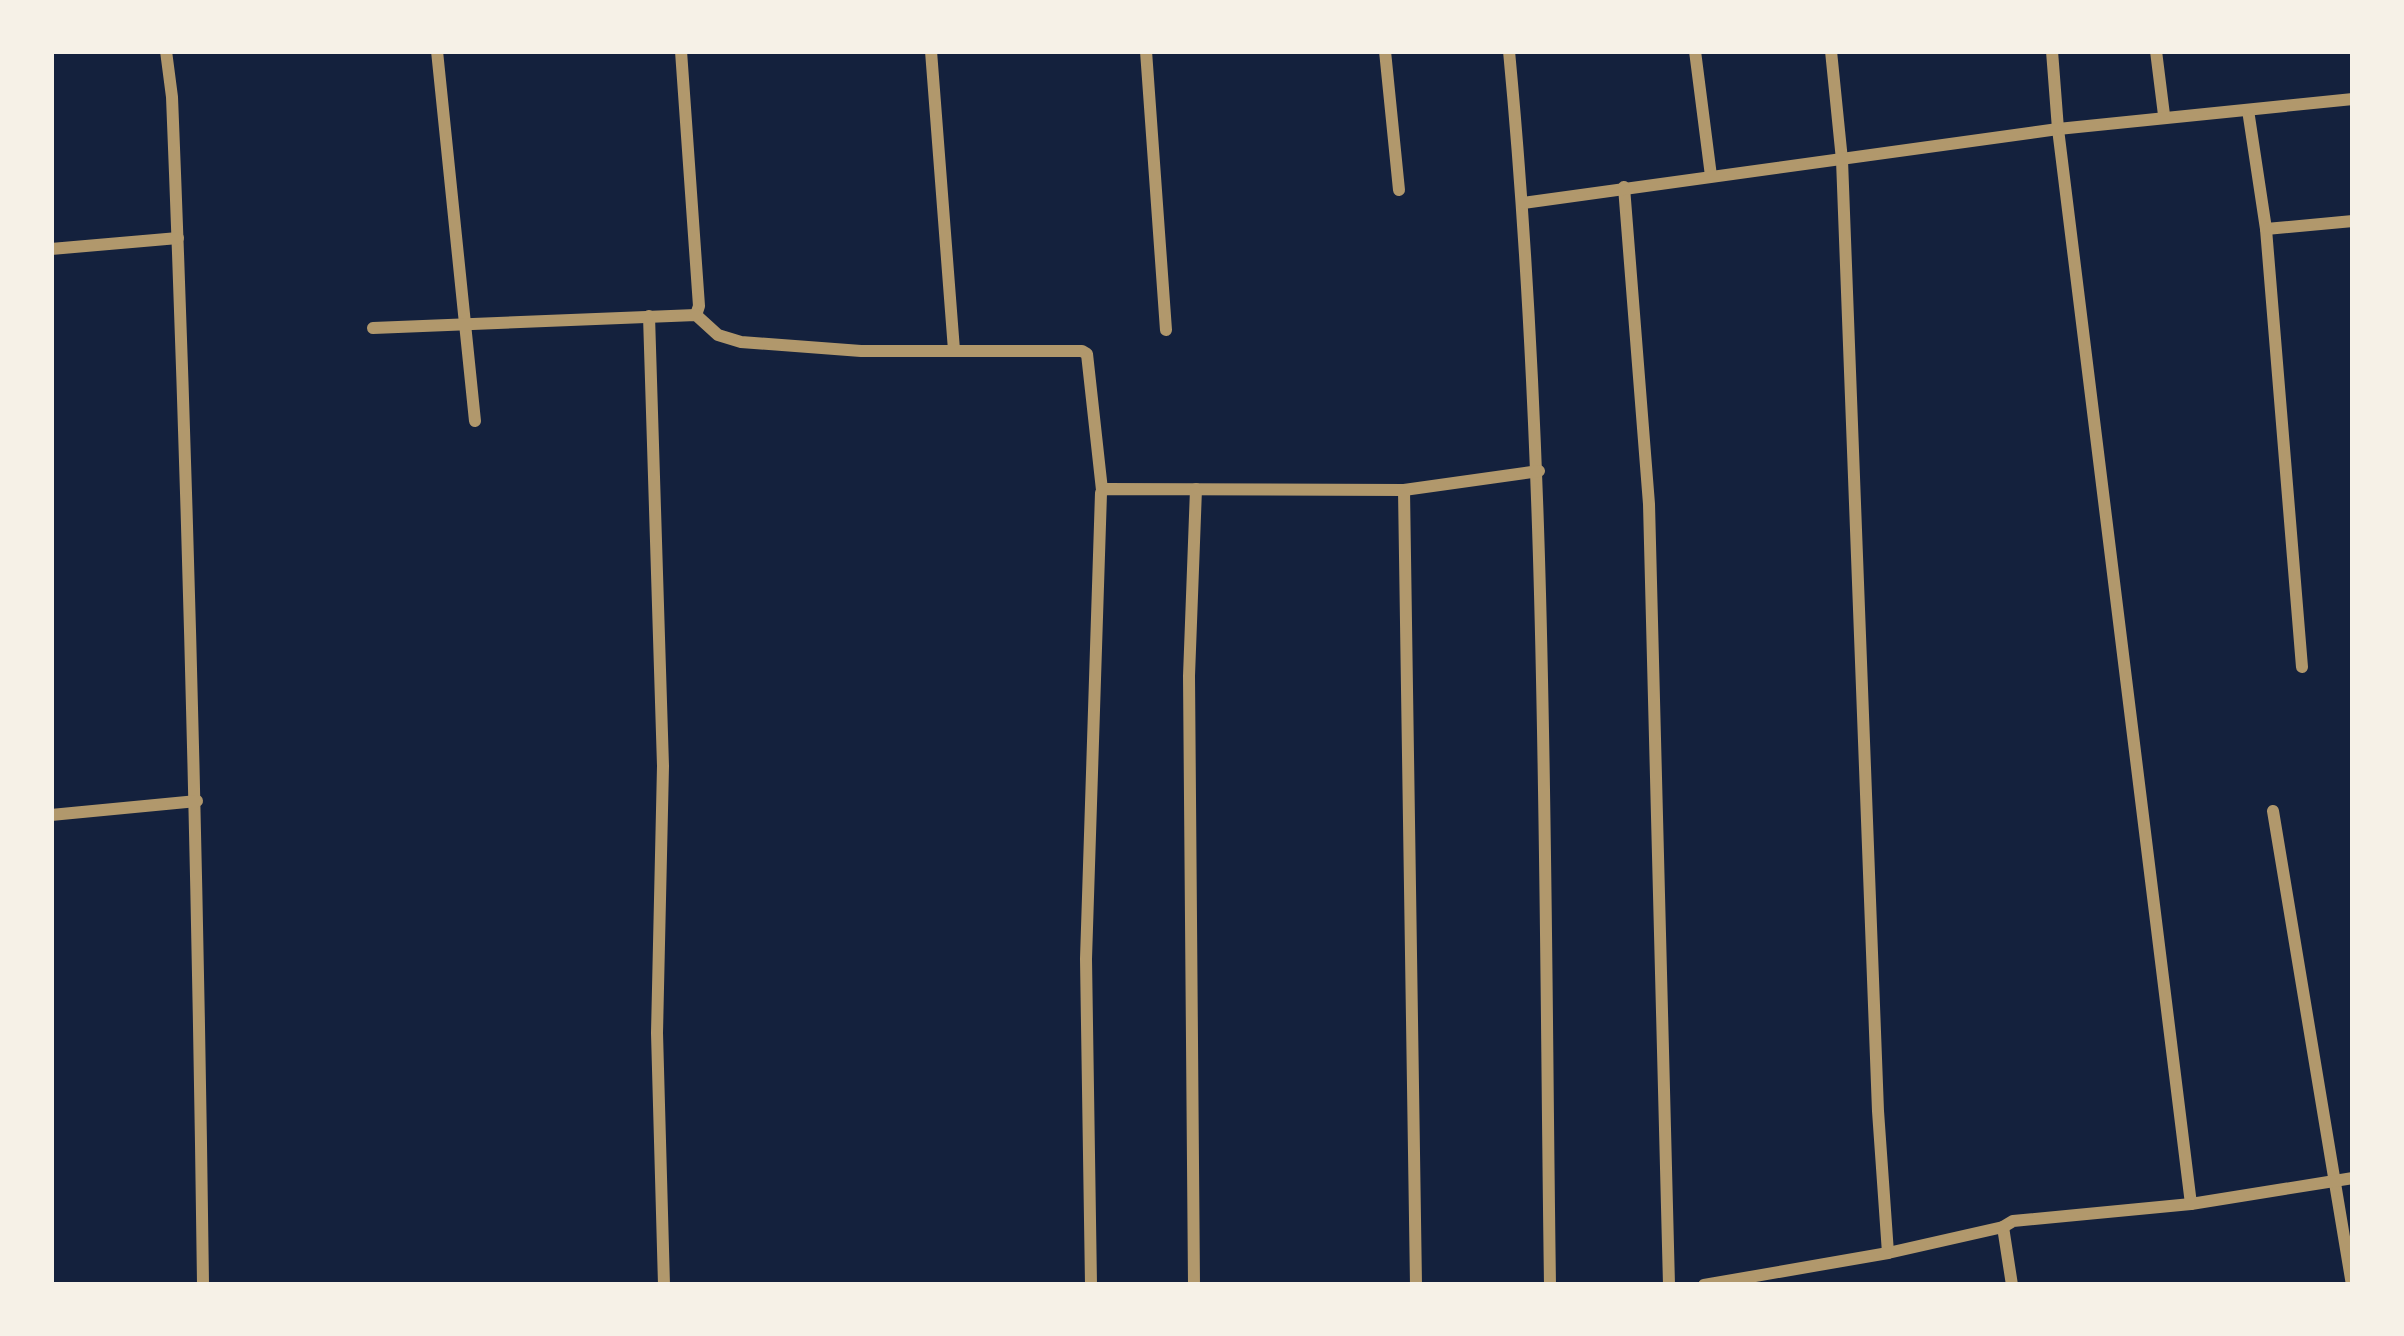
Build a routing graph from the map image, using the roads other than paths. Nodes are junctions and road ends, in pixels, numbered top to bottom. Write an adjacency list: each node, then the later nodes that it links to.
1 (166, 51): 23 (street)
2 (437, 51): 27 (street)
3 (681, 51): 25 (street)
4 (931, 51): 30 (street)
5 (1146, 51): 29 (street)
6 (1385, 51): 19 (street)
7 (1509, 51): 20 (street)
8 (1695, 51): 17 (street)
9 (1831, 51): 16 (street)
10 (2051, 51): 15 (street)
11 (2156, 51): 14 (street)
12 (2353, 99): 13 (street)
13 (2248, 110): 14 (street); 22 (street)
14 (2164, 116): 15 (street)
15 (2058, 129): 16 (street); 42 (street)
16 (1842, 160): 17 (street); 44 (street)
17 (1711, 176): 18 (street)
18 (1624, 187): 20 (street); 51 (street)
19 (1399, 190)
20 (1523, 203): 32 (street)
21 (2353, 221): 22 (street)
22 (2266, 229): 36 (street)
23 (178, 238): 24 (street); 37 (street)
24 (51, 249)
25 (696, 315): 26 (street); 30 (street)
26 (649, 316): 27 (street); 46 (street)
27 (465, 327): 28 (street); 31 (street)
28 (373, 328)
29 (1166, 330)
30 (954, 350): 34 (street)
31 (475, 421)
32 (1538, 471): 35 (street); 50 (street)
33 (1196, 489): 34 (street); 35 (street); 48 (street)
34 (1102, 490): 47 (street)
35 (1404, 490): 49 (street)
36 (2302, 667)
37 (196, 801): 39 (street); 45 (street)
38 (2273, 812): 41 (street)
39 (51, 815)
40 (2353, 1178): 41 (street)
41 (2334, 1180): 42 (street); 54 (street)
42 (2191, 1204): 43 (street)
43 (2003, 1227): 44 (street); 53 (street)
44 (1888, 1253): 52 (street)
45 (203, 1285)
46 (664, 1285)
47 (1091, 1285)
48 (1194, 1285)
49 (1416, 1285)
50 (1550, 1285)
51 (1669, 1285)
52 (1704, 1285)
53 (2012, 1285)
54 (2351, 1285)

